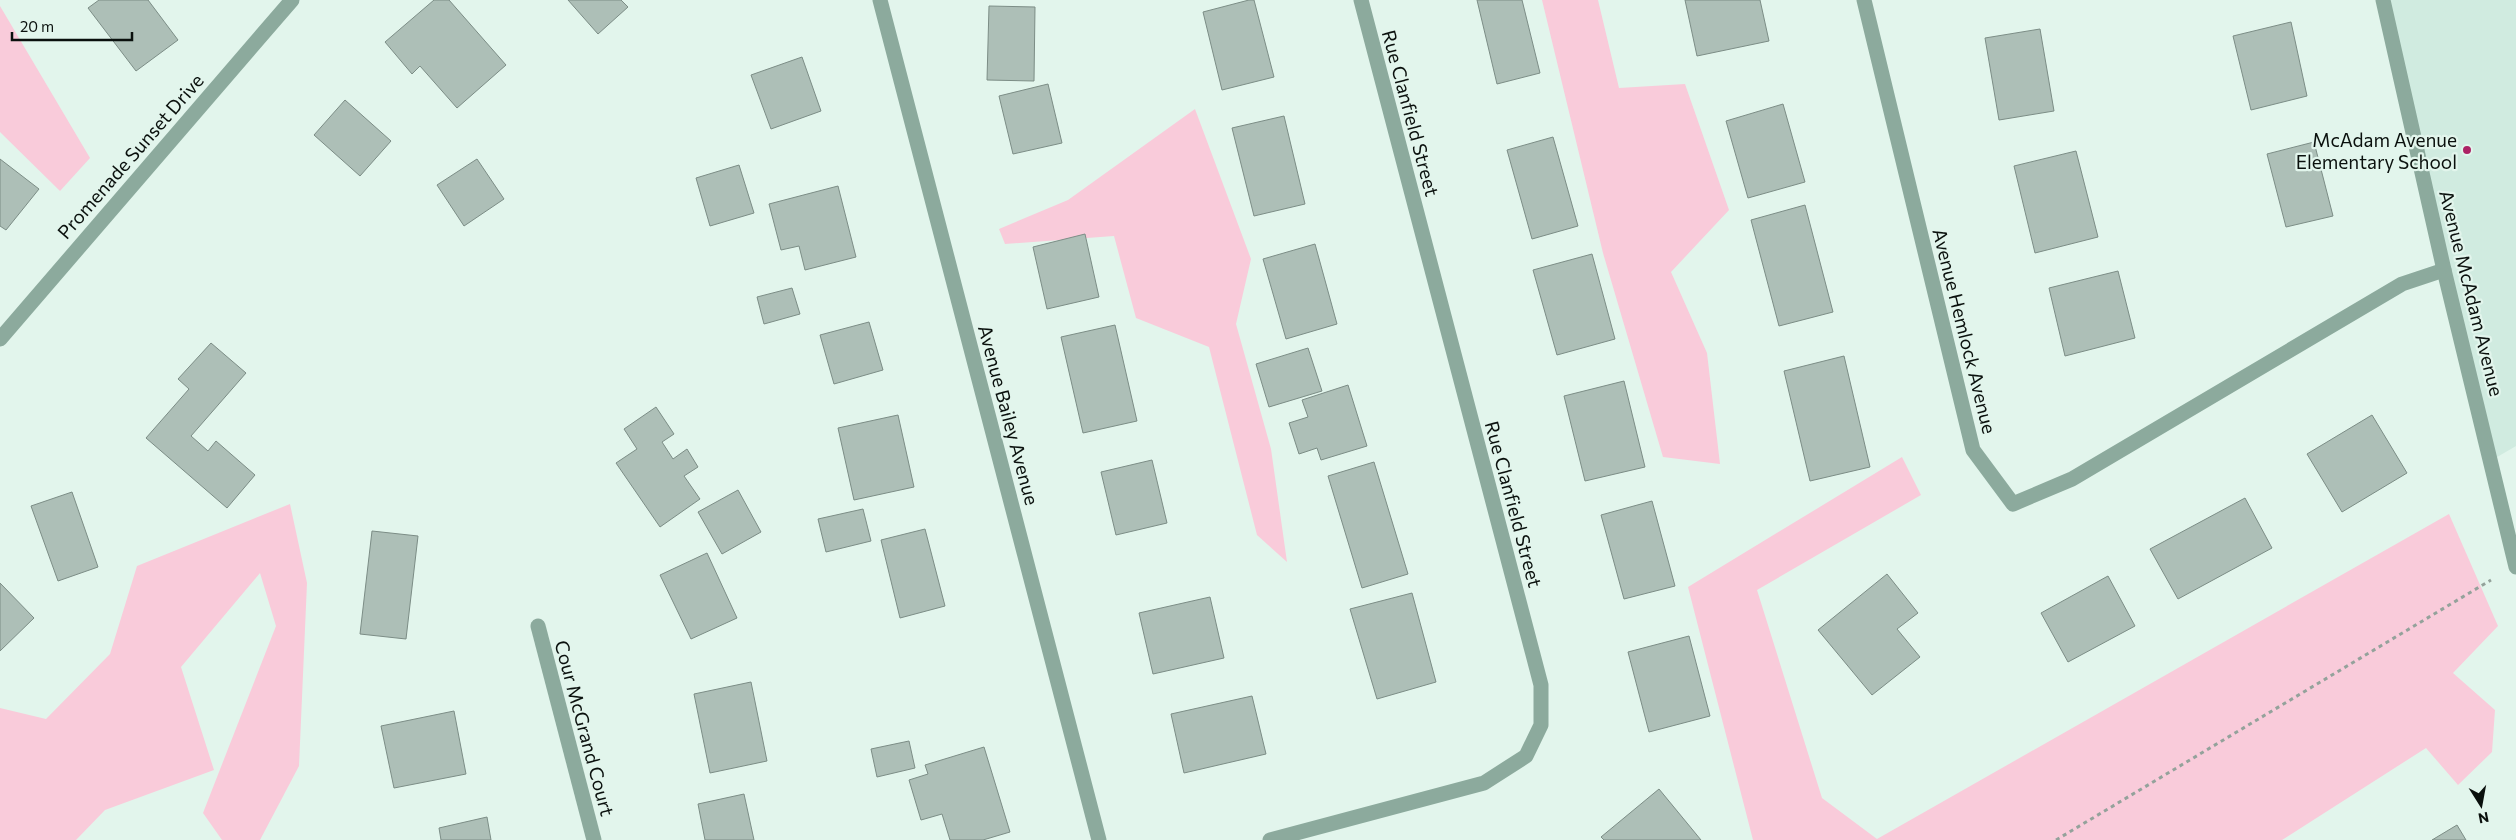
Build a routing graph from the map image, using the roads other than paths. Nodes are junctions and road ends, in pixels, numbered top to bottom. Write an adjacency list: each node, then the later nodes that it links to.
1 (292, 0): 7 (street, Promenade Sunset Drive)
2 (880, 0): 11 (street, Avenue Bailey Avenue)
3 (1361, 0): 12 (street, Rue Clanfield Street)
4 (1864, 0): 6 (street, Avenue Hemlock Avenue)
5 (2383, 0): 6 (street, Avenue McAdam Avenue)
6 (2444, 270): 8 (street, Avenue McAdam Avenue)
7 (0, 339)
8 (2516, 566)
9 (538, 626): 10 (street, Cour McGrand Court)
10 (594, 840)
11 (1099, 840)
12 (1270, 840)

